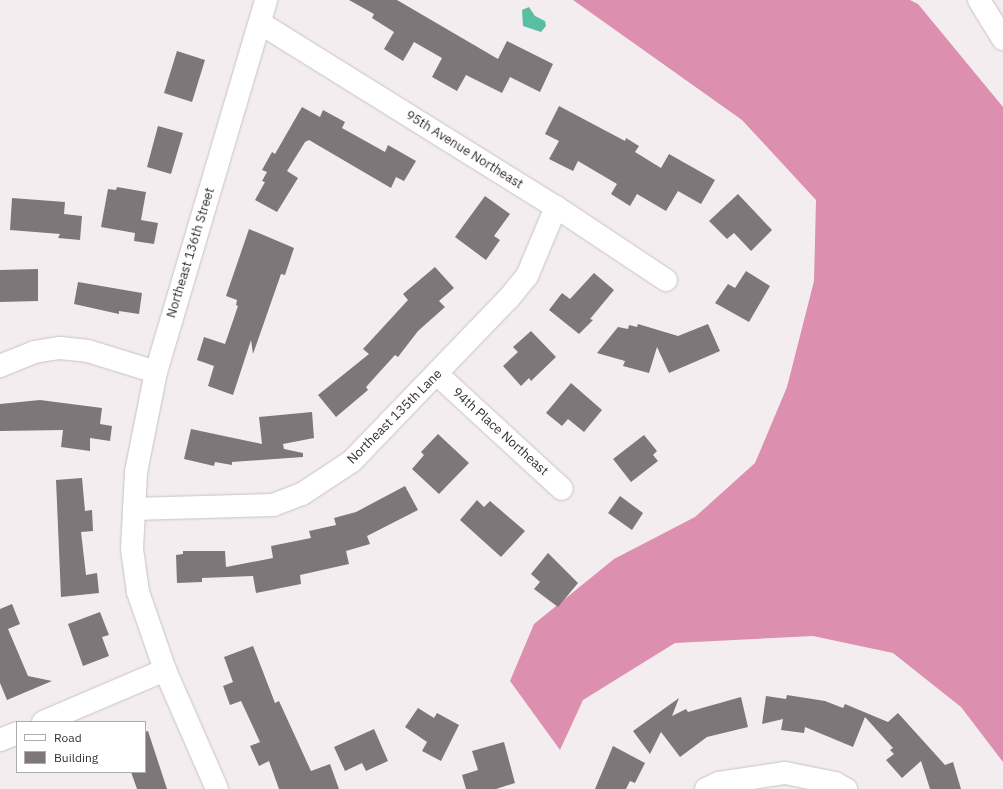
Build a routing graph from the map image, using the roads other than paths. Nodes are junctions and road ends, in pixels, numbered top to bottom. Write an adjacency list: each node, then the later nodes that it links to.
1 (266, 0): 3 (street, Northeast 136th Street)
2 (979, 0): 4 (street)
3 (260, 23): 5 (street, 95th Avenue Northeast); 8 (street, Northeast 136th Street)
4 (1003, 39)
5 (556, 207): 6 (street, 95th Avenue Northeast); 9 (street, Northeast 135th Lane)
6 (666, 280)
7 (0, 366): 8 (street)
8 (156, 372): 11 (street, Northeast 136th Street)
9 (438, 375): 10 (street, 94th Place Northeast); 11 (street, Northeast 135th Lane)
10 (562, 489)
11 (134, 509): 12 (street, Northeast 136th Street)
12 (165, 670): 13 (street); 17 (street, Northeast 136th Street)
13 (45, 721)
14 (16, 733): 15 (street)
15 (0, 740)
16 (712, 786): 18 (street)
17 (217, 789)
18 (846, 789)

